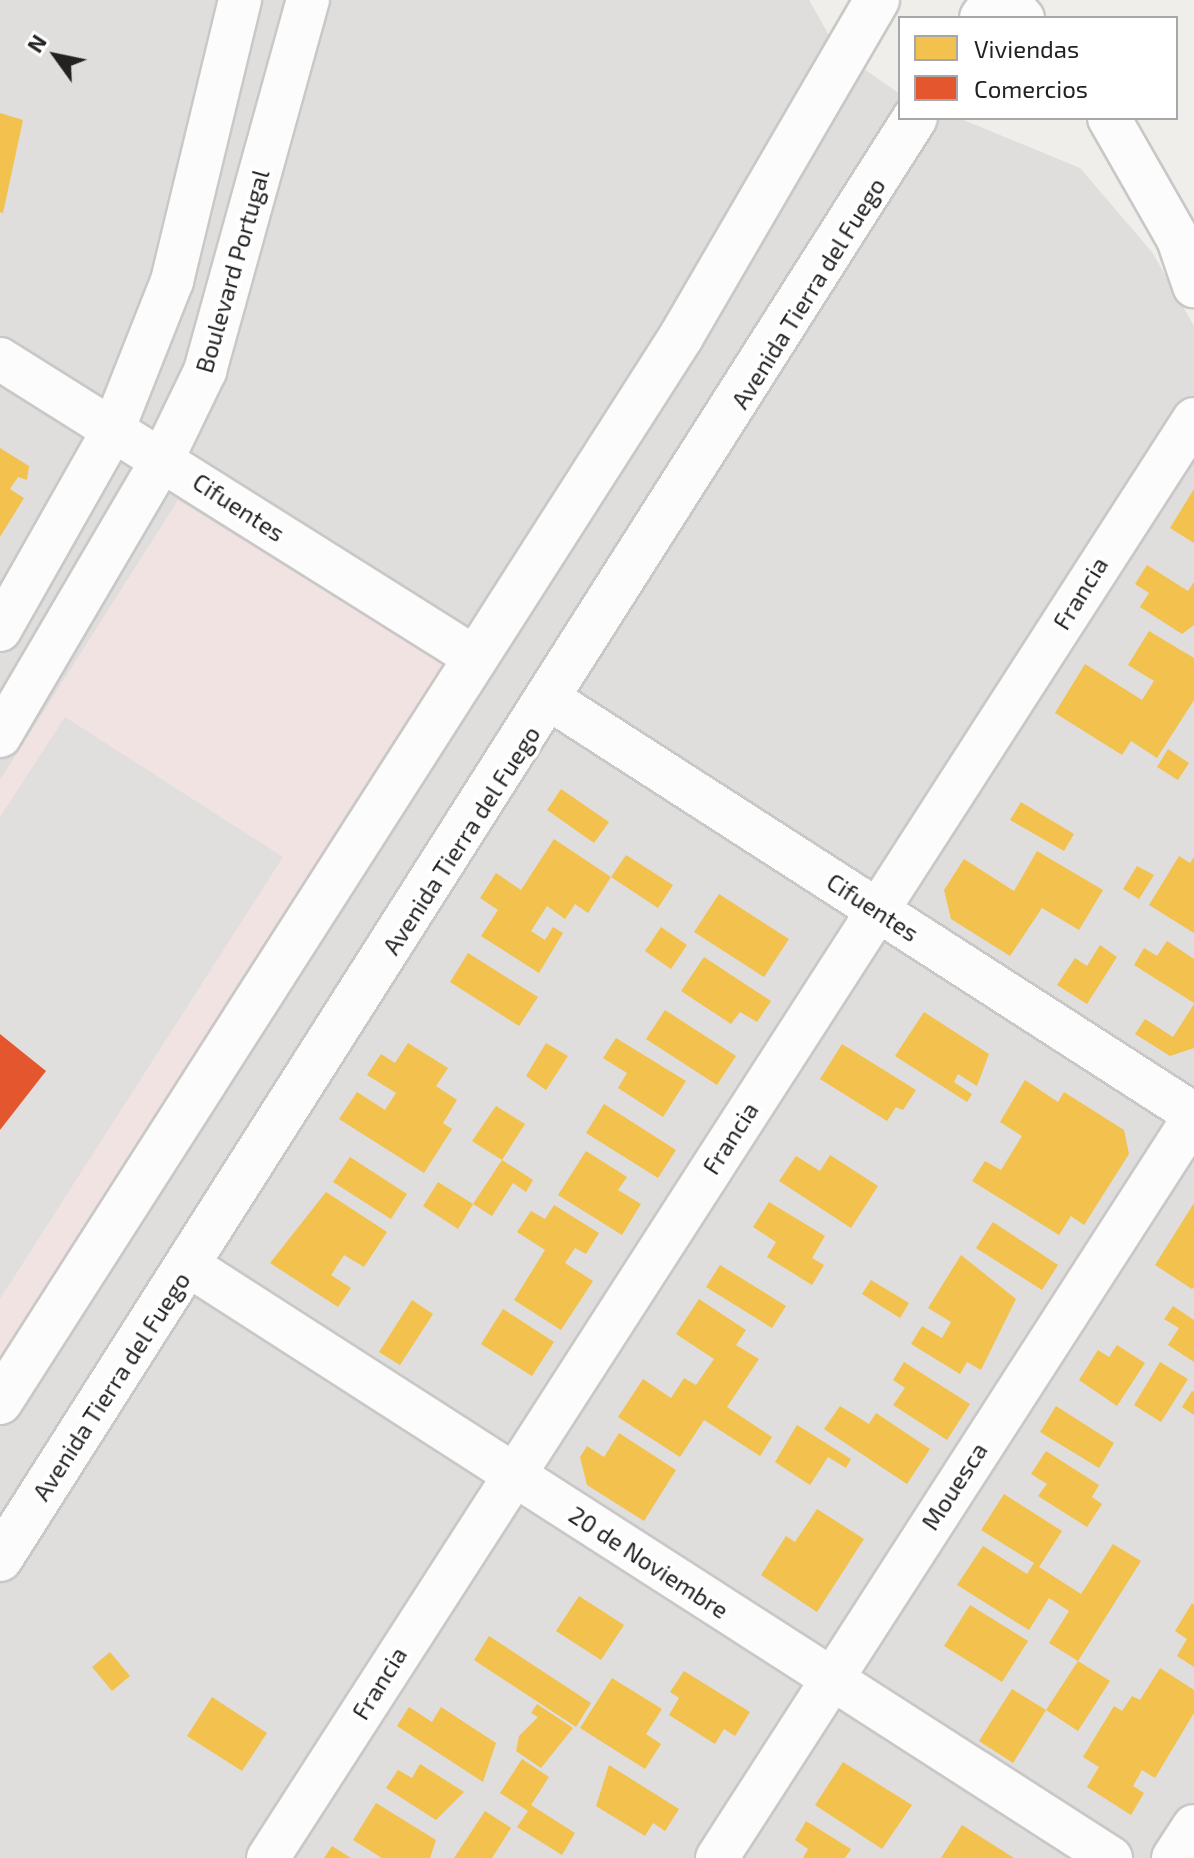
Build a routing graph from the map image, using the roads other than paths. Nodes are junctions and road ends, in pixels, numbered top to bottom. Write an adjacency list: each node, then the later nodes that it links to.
1 (240, 0): 11 (street)
2 (308, 0): 12 (street, Boulevard Portugal)
3 (877, 0): 14 (street)
4 (1006, 0): 5 (street)
5 (1021, 16)
6 (914, 120): 15 (street, Avenida Tierra del Fuego)
7 (1110, 120): 8 (street)
8 (1194, 286)
9 (0, 359): 11 (street, Cifuentes)
10 (1194, 419): 17 (street, Francia)
11 (113, 430): 12 (street, Cifuentes); 13 (street)
12 (163, 458): 14 (street, Cifuentes); 16 (street, Boulevard Portugal)
13 (0, 630)
14 (476, 658): 20 (street)
15 (551, 700): 17 (street, Cifuentes); 19 (street, Avenida Tierra del Fuego)
16 (0, 736)
17 (879, 910): 18 (street, Cifuentes); 21 (street, Francia)
18 (1194, 1115): 23 (street, Mouesca)
19 (188, 1265): 21 (street, 20 de Noviembre); 22 (street, Avenida Tierra del Fuego)
20 (0, 1402)
21 (512, 1474): 23 (street, 20 de Noviembre); 25 (street, Francia)
22 (0, 1559)
23 (829, 1678): 26 (street, Mouesca); 27 (street, 20 de Noviembre)
24 (1194, 1826): 28 (street)
25 (268, 1858)
26 (717, 1858)
27 (1111, 1858)
28 (1173, 1858)

